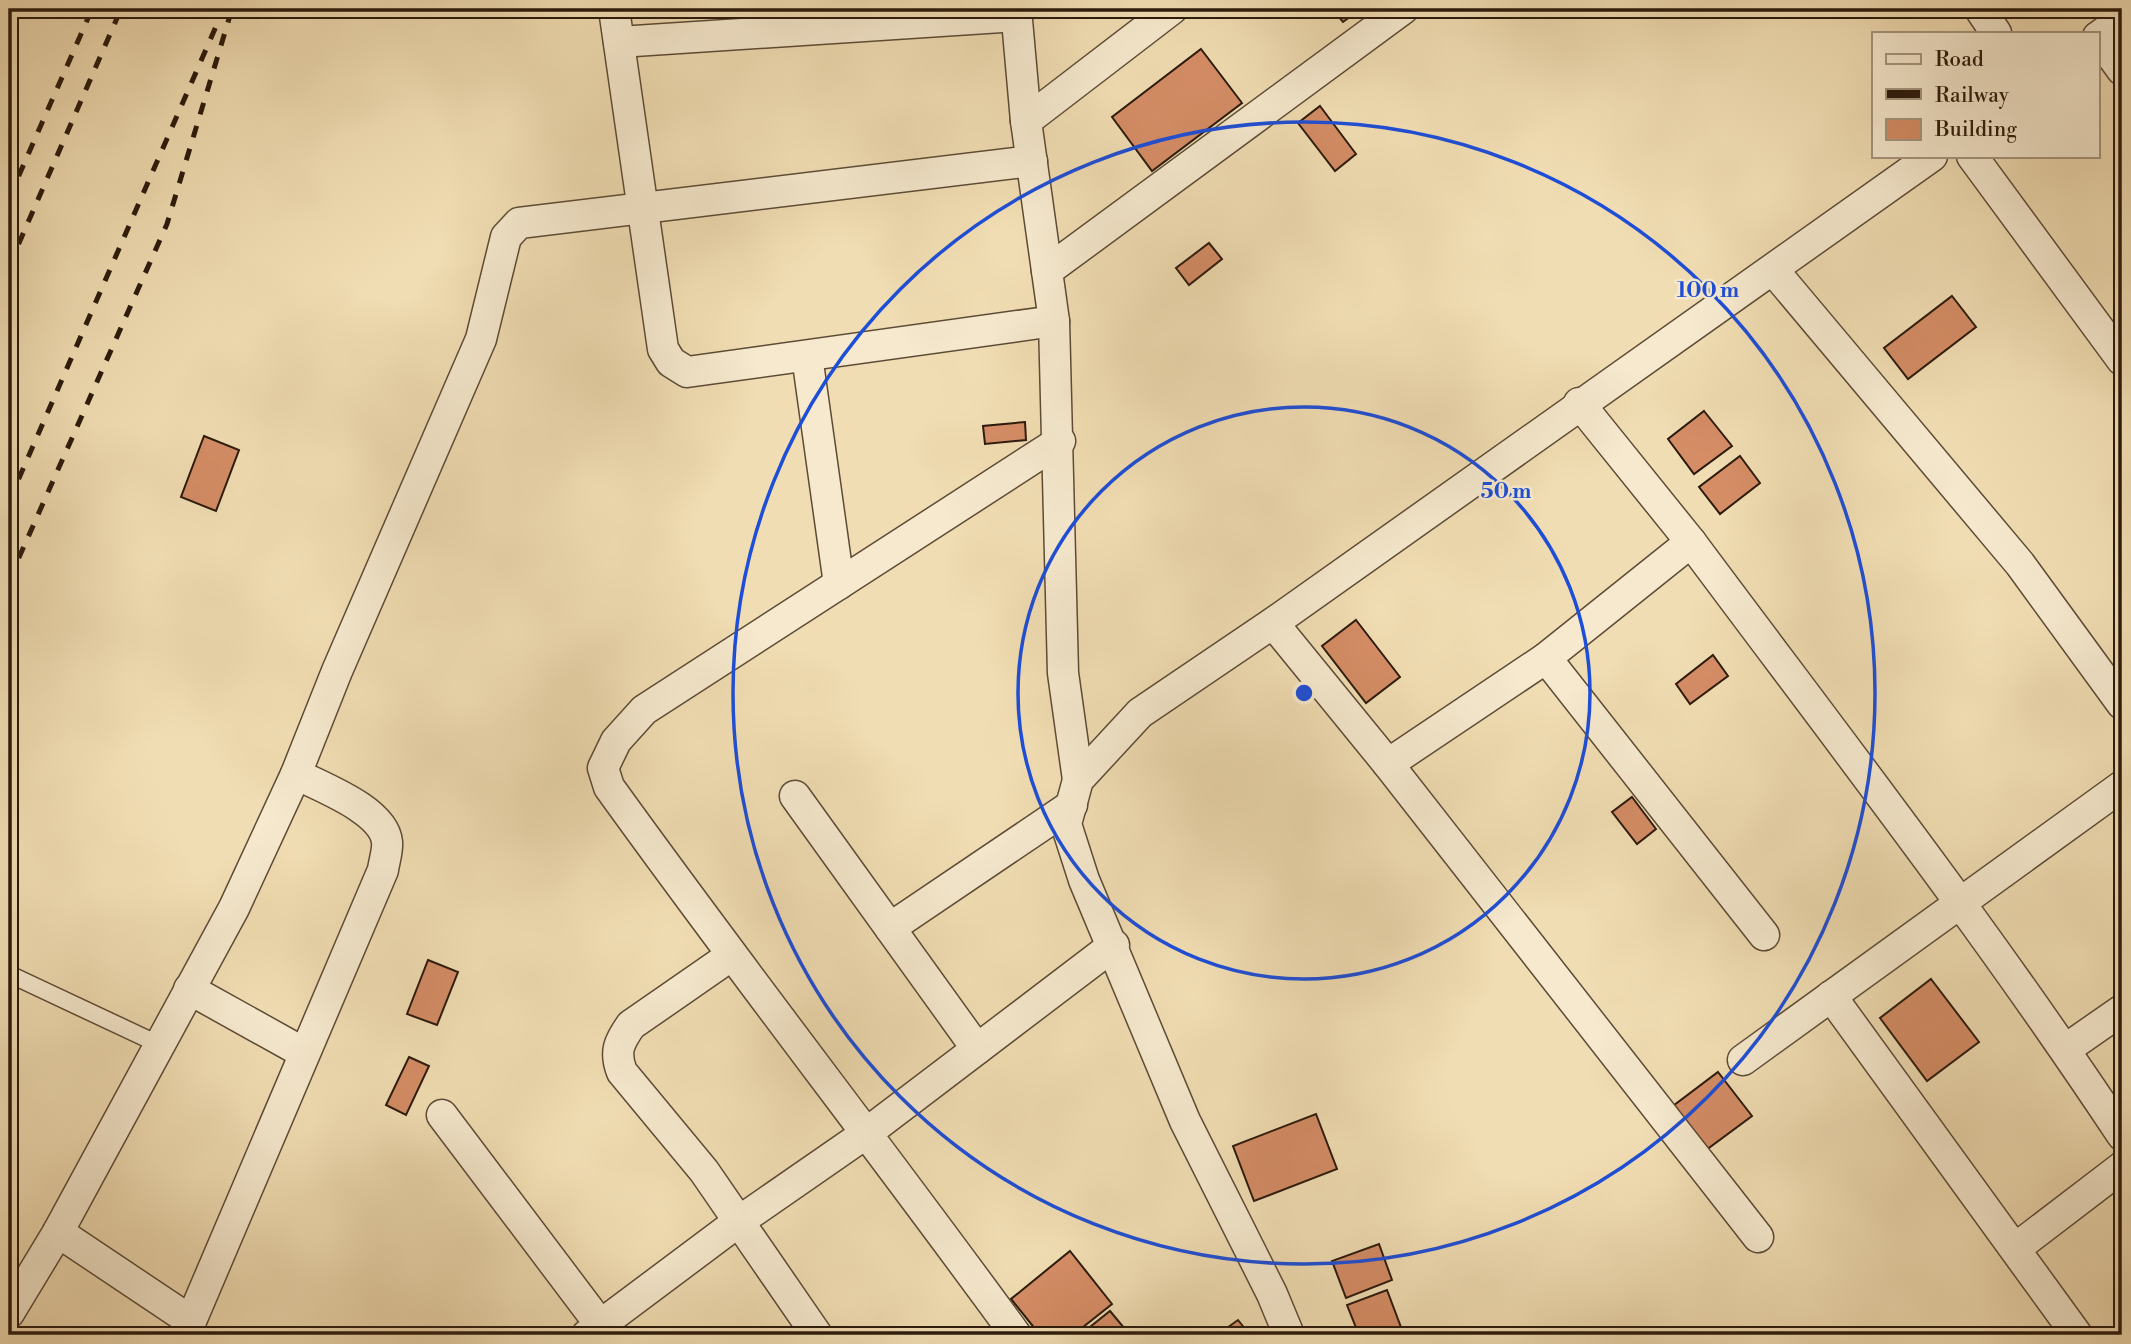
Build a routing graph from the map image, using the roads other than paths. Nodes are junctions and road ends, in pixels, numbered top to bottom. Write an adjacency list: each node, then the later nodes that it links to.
1 (614, 9): 10 (street)
2 (1172, 9): 12 (street)
3 (1404, 9): 17 (street)
4 (1980, 9): 7 (street)
5 (1017, 12): 10 (street); 12 (street)
6 (2122, 19): 8 (street)
7 (1995, 32)
8 (2100, 36)
9 (2100, 40): 11 (street)
10 (619, 42): 16 (street)
11 (2122, 70)
12 (1026, 121): 15 (street)
13 (1929, 158): 18 (street)
14 (1973, 158): 21 (street)
15 (1032, 161): 16 (street); 17 (street)
16 (641, 209): 20 (street); 30 (street)
17 (1047, 271): 19 (street)
18 (1774, 271): 22 (street); 28 (street)
19 (1054, 321): 20 (street); 23 (street)
20 (807, 356): 25 (street)
21 (2122, 360)
22 (1579, 403): 24 (street); 26 (street)
23 (1060, 441): 25 (street); 32 (street)
24 (1691, 542): 27 (street); 34 (street)
25 (839, 584): 38 (street)
26 (1273, 623): 29 (street); 32 (street)
27 (1546, 658): 29 (street); 36 (street)
28 (2122, 704)
29 (1388, 764): 54 (street)
30 (296, 774): 40 (street); 46 (street)
31 (2122, 786): 34 (street)
32 (1075, 793): 35 (street); 37 (street)
33 (795, 796): 35 (street)
34 (1960, 902): 41 (street); 45 (street)
35 (890, 928): 44 (street)
36 (1764, 935)
37 (1114, 945): 44 (street); 61 (street)
38 (732, 955): 49 (street); 52 (street)
39 (9, 974): 43 (lane)
40 (189, 989): 43 (street); 46 (street)
41 (1831, 996): 47 (street); 55 (street)
42 (2122, 1010): 45 (street)
43 (158, 1044): 53 (street)
44 (977, 1049): 49 (street)
45 (2066, 1049): 50 (street)
46 (304, 1053): 57 (street)
47 (1743, 1060)
48 (442, 1115): 58 (street)
49 (868, 1132): 52 (street); 60 (street)
50 (2122, 1135)
51 (2122, 1167): 55 (street)
52 (738, 1222): 58 (street); 59 (street)
53 (58, 1232): 56 (street); 57 (street)
54 (1758, 1237)
55 (2015, 1248): 62 (street)
56 (9, 1313)
57 (188, 1328)
58 (598, 1332)
59 (817, 1335)
60 (1016, 1335)
61 (1289, 1335)
62 (2077, 1335)

